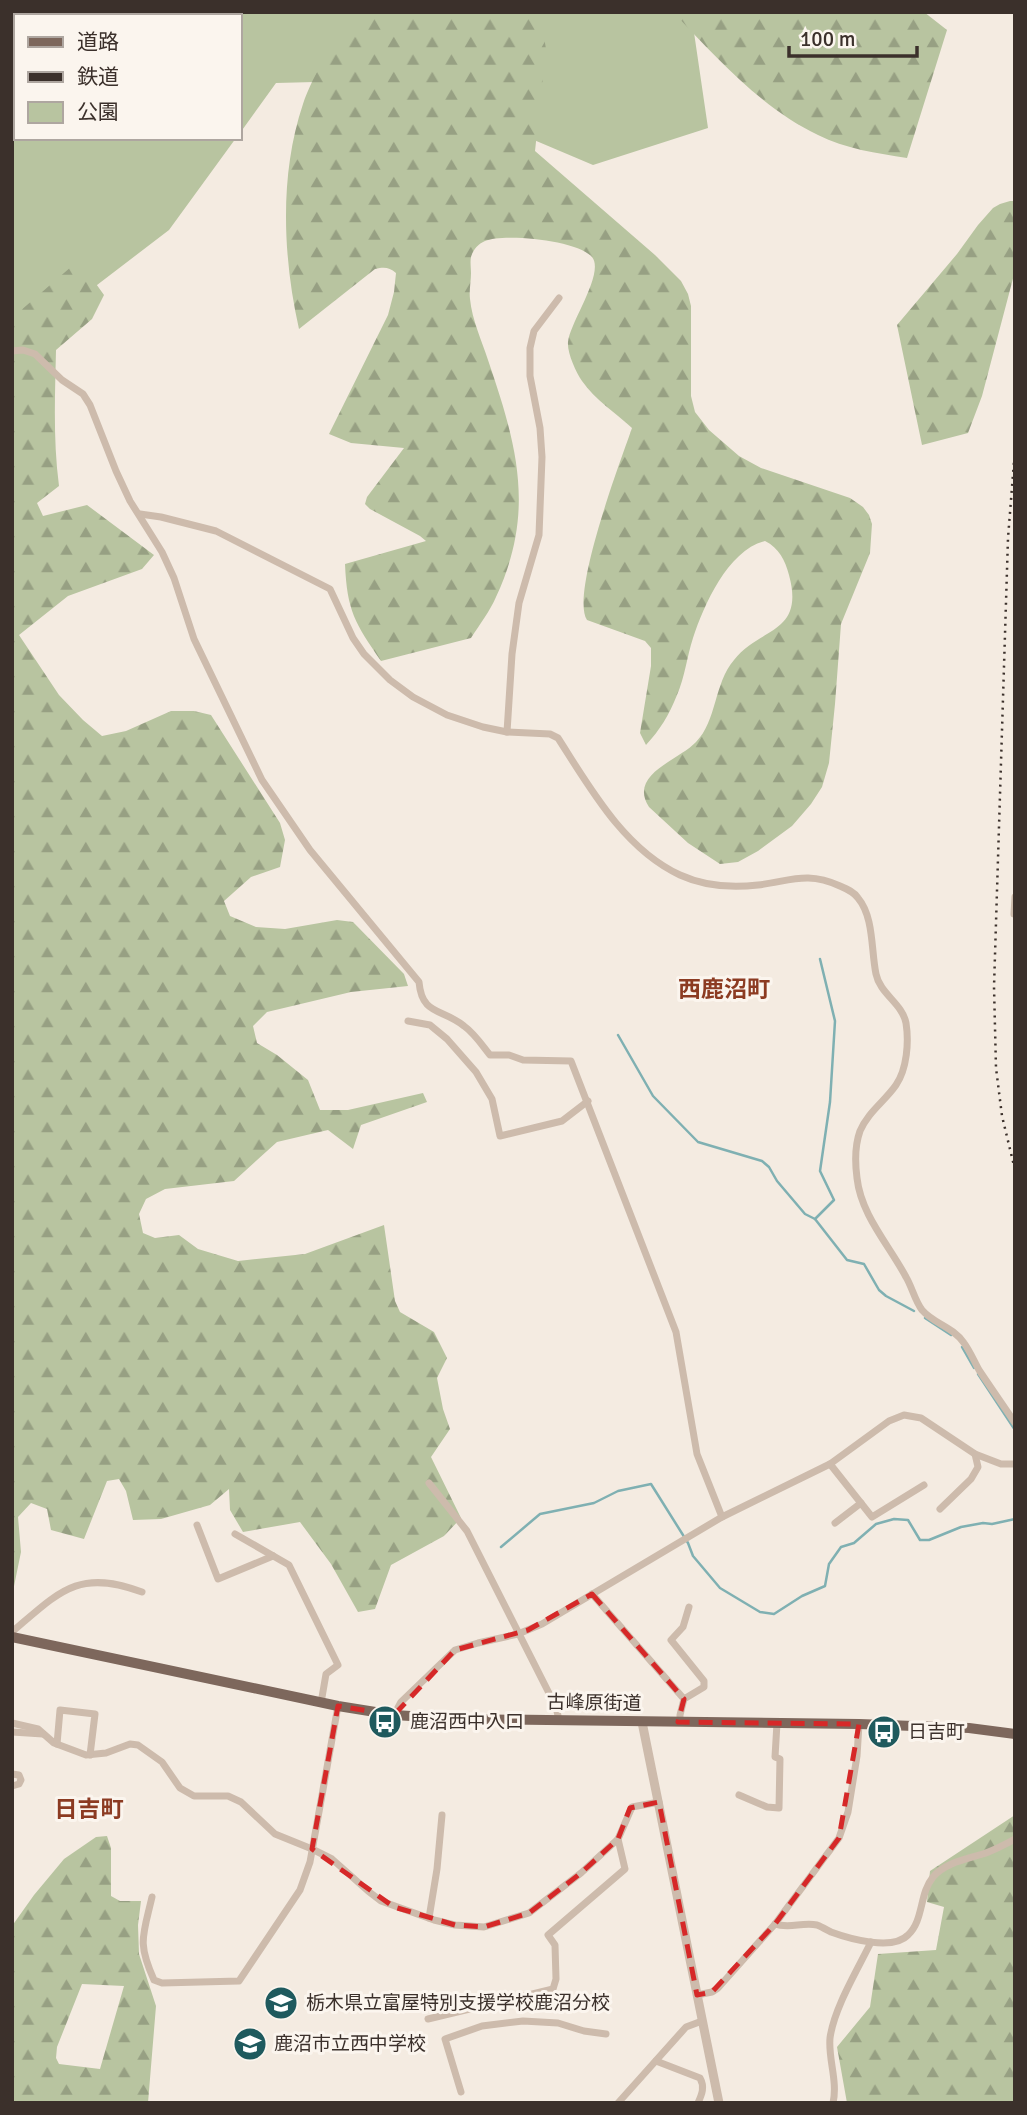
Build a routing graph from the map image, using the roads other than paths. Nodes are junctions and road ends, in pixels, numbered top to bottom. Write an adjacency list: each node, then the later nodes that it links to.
1 (559, 298): 4 (street)
2 (12, 351): 3 (street)
3 (140, 514): 4 (street); 8 (street)
4 (507, 732): 9 (street)
5 (1015, 898): 6 (street)
6 (1014, 914)
7 (408, 1021): 8 (street)
8 (588, 1101): 17 (street)
9 (1015, 1423)
10 (975, 1454): 11 (street); 12 (street); 16 (street)
11 (830, 1464): 15 (street); 17 (street)
12 (1015, 1464)
13 (429, 1483): 26 (street)
14 (924, 1485): 15 (street)
15 (861, 1503): 18 (street)
16 (940, 1510)
17 (722, 1517): 23 (street)
18 (835, 1523)
19 (197, 1525): 21 (street)
20 (235, 1534): 21 (street)
21 (274, 1556): 29 (street)
22 (142, 1592): 25 (street)
23 (592, 1594): 26 (street); 28 (street)
24 (689, 1607): 28 (street)
25 (12, 1632)
26 (518, 1634): 31 (street); 32 (street)
27 (12, 1637): 29 (main road, 古峰原街道)
28 (684, 1699): 34 (street)
29 (321, 1703): 30 (main road, 古峰原街道)
30 (338, 1706): 31 (main road, 古峰原街道); 50 (street)
31 (394, 1715): 32 (main road, 古峰原街道)
32 (559, 1720): 33 (main road, 古峰原街道)
33 (642, 1722): 34 (main road, 古峰原街道); 46 (street)
34 (680, 1722): 36 (main road, 古峰原街道)
35 (12, 1723): 39 (street)
36 (778, 1723): 37 (main road, 古峰原街道); 45 (street)
37 (859, 1724): 40 (main road, 古峰原街道); 53 (street)
38 (12, 1732): 39 (street)
39 (44, 1734): 41 (street)
40 (1015, 1734)
41 (57, 1744): 42 (street); 42 (street)
42 (90, 1755): 50 (street)
43 (12, 1774): 44 (street)
44 (12, 1786)
45 (739, 1795)
46 (659, 1802): 48 (street); 55 (street)
47 (442, 1815): 52 (street)
48 (618, 1839): 52 (street); 56 (street)
49 (1015, 1839): 54 (street)
50 (312, 1849): 51 (street); 52 (street)
51 (152, 1897)
52 (429, 1918)
53 (775, 1924): 54 (street); 55 (street)
54 (871, 1942): 64 (street)
55 (697, 1995): 57 (street)
56 (428, 2019)
57 (702, 2021): 59 (street); 63 (street)
58 (606, 2034): 60 (street)
59 (656, 2061): 61 (street); 62 (street)
60 (461, 2092)
61 (618, 2103)
62 (698, 2103)
63 (719, 2103)
64 (833, 2103)

